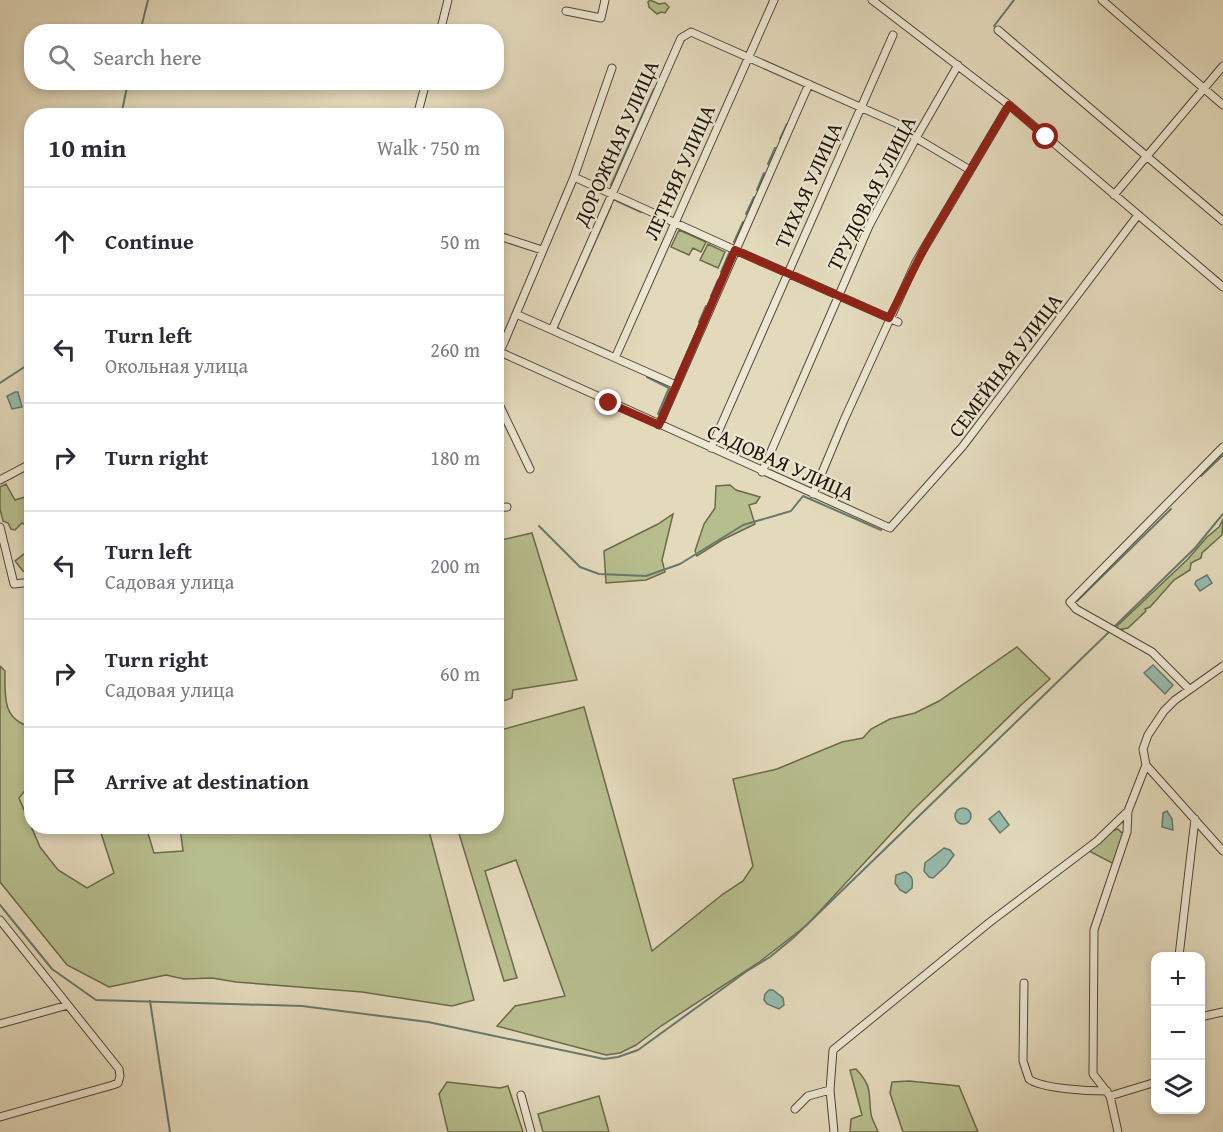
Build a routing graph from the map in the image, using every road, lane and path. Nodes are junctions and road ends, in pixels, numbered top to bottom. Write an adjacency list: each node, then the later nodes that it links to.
1 (448, 0): 7 (street)
2 (605, 0): 6 (street)
3 (774, 0): 10 (street, ЛЕТНЯЯ УЛИЦА)
4 (872, 0): 11 (street)
5 (1102, 0): 15 (street)
6 (566, 11)
7 (442, 24)
8 (998, 30): 22 (street)
9 (893, 35): 19 (street, ТИХАЯ УЛИЦА)
10 (748, 57): 14 (street); 25 (street, ДОРОЖНАЯ УЛИЦА); 29 (street, ЛЕТНЯЯ УЛИЦА)
11 (958, 65): 17 (street); 21 (street, ТРУДОВАЯ УЛИЦА)
12 (1223, 66): 15 (street)
13 (612, 68): 24 (street)
14 (809, 84): 19 (street); 32 (street)
15 (1203, 88): 18 (street); 22 (street)
16 (424, 90): 20 (street)
17 (1009, 105): 23 (street); 26 (street)
18 (1223, 105)
19 (861, 107): 21 (street); 33 (street, ТИХАЯ УЛИЦА)
20 (419, 108)
21 (916, 138): 23 (street); 35 (street, ТРУДОВАЯ УЛИЦА)
22 (1147, 155): 26 (street); 28 (street)
23 (970, 170): 37 (street)
24 (574, 177): 25 (street); 31 (street)
25 (612, 193): 29 (street); 39 (street, ДОРОЖНАЯ УЛИЦА)
26 (1114, 195): 27 (street)
27 (1138, 215): 34 (street); 56 (street, СЕМЕЙНАЯ УЛИЦА)
28 (1223, 221)
29 (675, 222): 32 (street); 42 (street, ЛЕТНЯЯ УЛИЦА)
30 (504, 238): 31 (street)
31 (542, 250): 36 (street)
32 (735, 250): 33 (street); 43 (street)
33 (787, 273): 35 (street); 47 (street, ТИХАЯ УЛИЦА)
34 (1223, 287)
35 (838, 295): 37 (street); 50 (street, ТРУДОВАЯ УЛИЦА)
36 (516, 314): 39 (street); 40 (street)
37 (889, 318): 38 (street); 52 (street)
38 (898, 322)
39 (552, 330): 42 (street)
40 (505, 340)
41 (504, 354): 45 (street, САДОВАЯ УЛИЦА)
42 (615, 358): 43 (street)
43 (676, 385): 45 (street)
44 (504, 415): 49 (street)
45 (659, 425): 47 (street, САДОВАЯ УЛИЦА)
46 (1223, 447): 59 (street)
47 (711, 448): 50 (street, САДОВАЯ УЛИЦА)
48 (24, 467): 51 (street)
49 (530, 469)
50 (762, 472): 52 (street, САДОВАЯ УЛИЦА)
51 (0, 480)
52 (813, 494): 56 (street, САДОВАЯ УЛИЦА)
53 (504, 507): 54 (street)
54 (507, 507)
55 (0, 527): 57 (street)
56 (890, 528)
57 (24, 583)
58 (1223, 666): 59 (street)
59 (1189, 688): 60 (street)
60 (1146, 765): 61 (street); 62 (street)
61 (1128, 811): 72 (street); 73 (street)
62 (1196, 819): 63 (street); 65 (street)
63 (1223, 851)
64 (0, 920): 67 (street)
65 (1180, 952)
66 (1024, 983): 73 (street)
67 (68, 1005): 70 (street); 76 (street)
68 (1223, 1012): 69 (street)
69 (1205, 1016)
70 (0, 1024)
71 (1151, 1083): 73 (street)
72 (830, 1090): 75 (street); 78 (street)
73 (1109, 1094): 79 (street)
74 (521, 1095): 77 (street)
75 (795, 1109)
76 (0, 1117)
77 (531, 1132)
78 (834, 1132)
79 (1118, 1132)

